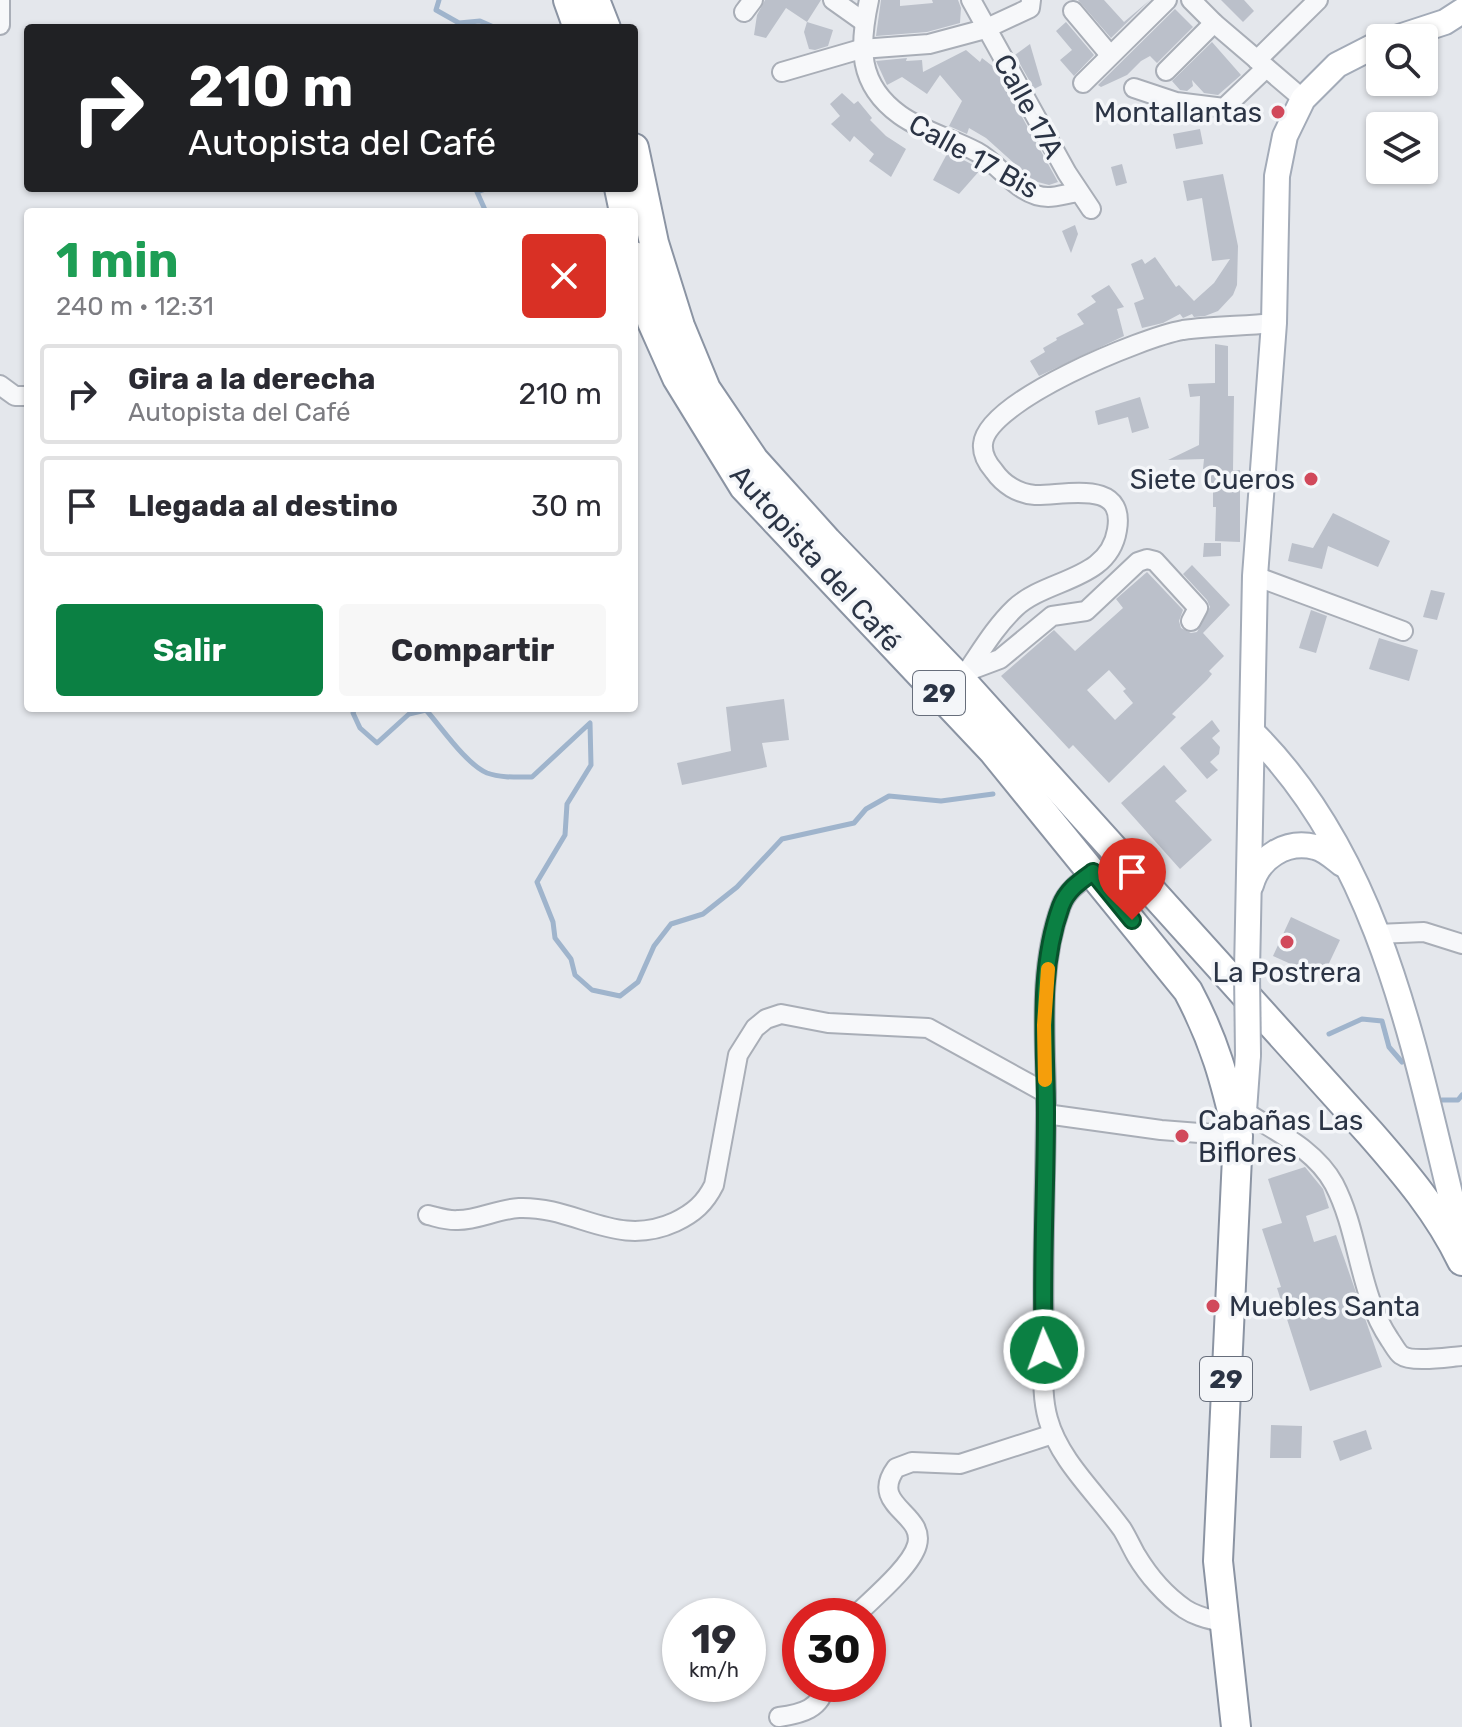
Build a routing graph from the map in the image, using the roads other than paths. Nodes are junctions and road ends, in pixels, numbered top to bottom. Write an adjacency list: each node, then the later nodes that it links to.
1 (0, 0): 17 (street)
2 (568, 0): 14 (highway)
3 (595, 0): 15 (highway)
4 (833, 0): 13 (street)
5 (869, 0): 13 (street)
6 (971, 0): 18 (street, Calle 17A)
7 (1167, 0): 21 (street)
8 (1318, 0): 22 (street)
9 (1030, 4): 18 (street)
10 (1206, 9): 22 (street); 23 (street)
11 (1073, 11): 21 (street)
12 (1462, 11): 16 (main road)
13 (864, 22): 19 (street)
14 (577, 24)
15 (604, 24)
16 (1438, 24)
17 (0, 25)
18 (985, 29): 19 (street); 29 (street, Calle 17A)
19 (861, 49): 24 (street); 29 (street, Calle 17 Bis)
20 (1366, 50): 27 (main road)
21 (1110, 55): 25 (street)
22 (1261, 64): 26 (street); 27 (street)
23 (1166, 71)
24 (782, 72)
25 (1083, 83)
26 (1134, 88)
27 (1303, 99): 32 (main road)
28 (638, 167): 38 (highway, Autopista del Café / 29)
29 (1078, 192): 30 (street, Calle 17A)
30 (1091, 209)
31 (638, 271): 41 (highway, Autopista del Café / 29)
32 (1274, 323): 35 (main road); 38 (street)
33 (0, 385): 34 (street)
34 (24, 396)
35 (1255, 576): 37 (street); 39 (main road)
36 (1191, 621): 38 (street)
37 (1403, 631)
38 (964, 675): 50 (highway, Autopista del Café / 29)
39 (1253, 733): 40 (main road); 42 (main road)
40 (1347, 868): 42 (main road); 43 (main road)
41 (1093, 872): 45 (street); 47 (highway, Autopista del Café / 29)
42 (1250, 887): 47 (main road, bridge)
43 (1377, 934): 44 (street); 49 (main road)
44 (1462, 944)
45 (1046, 1093): 46 (street); 48 (street)
46 (1046, 1114): 47 (street); 52 (street)
47 (1241, 1123): 51 (street); 54 (highway, Autopista del Café / 29)
48 (428, 1215)
49 (1462, 1242)
50 (1462, 1261)
51 (1462, 1356)
52 (1053, 1434): 53 (street); 54 (street)
53 (873, 1598)
54 (1224, 1623): 57 (highway, Autopista del Café / 29)
55 (818, 1702): 56 (street)
56 (779, 1717)
57 (1236, 1727)

